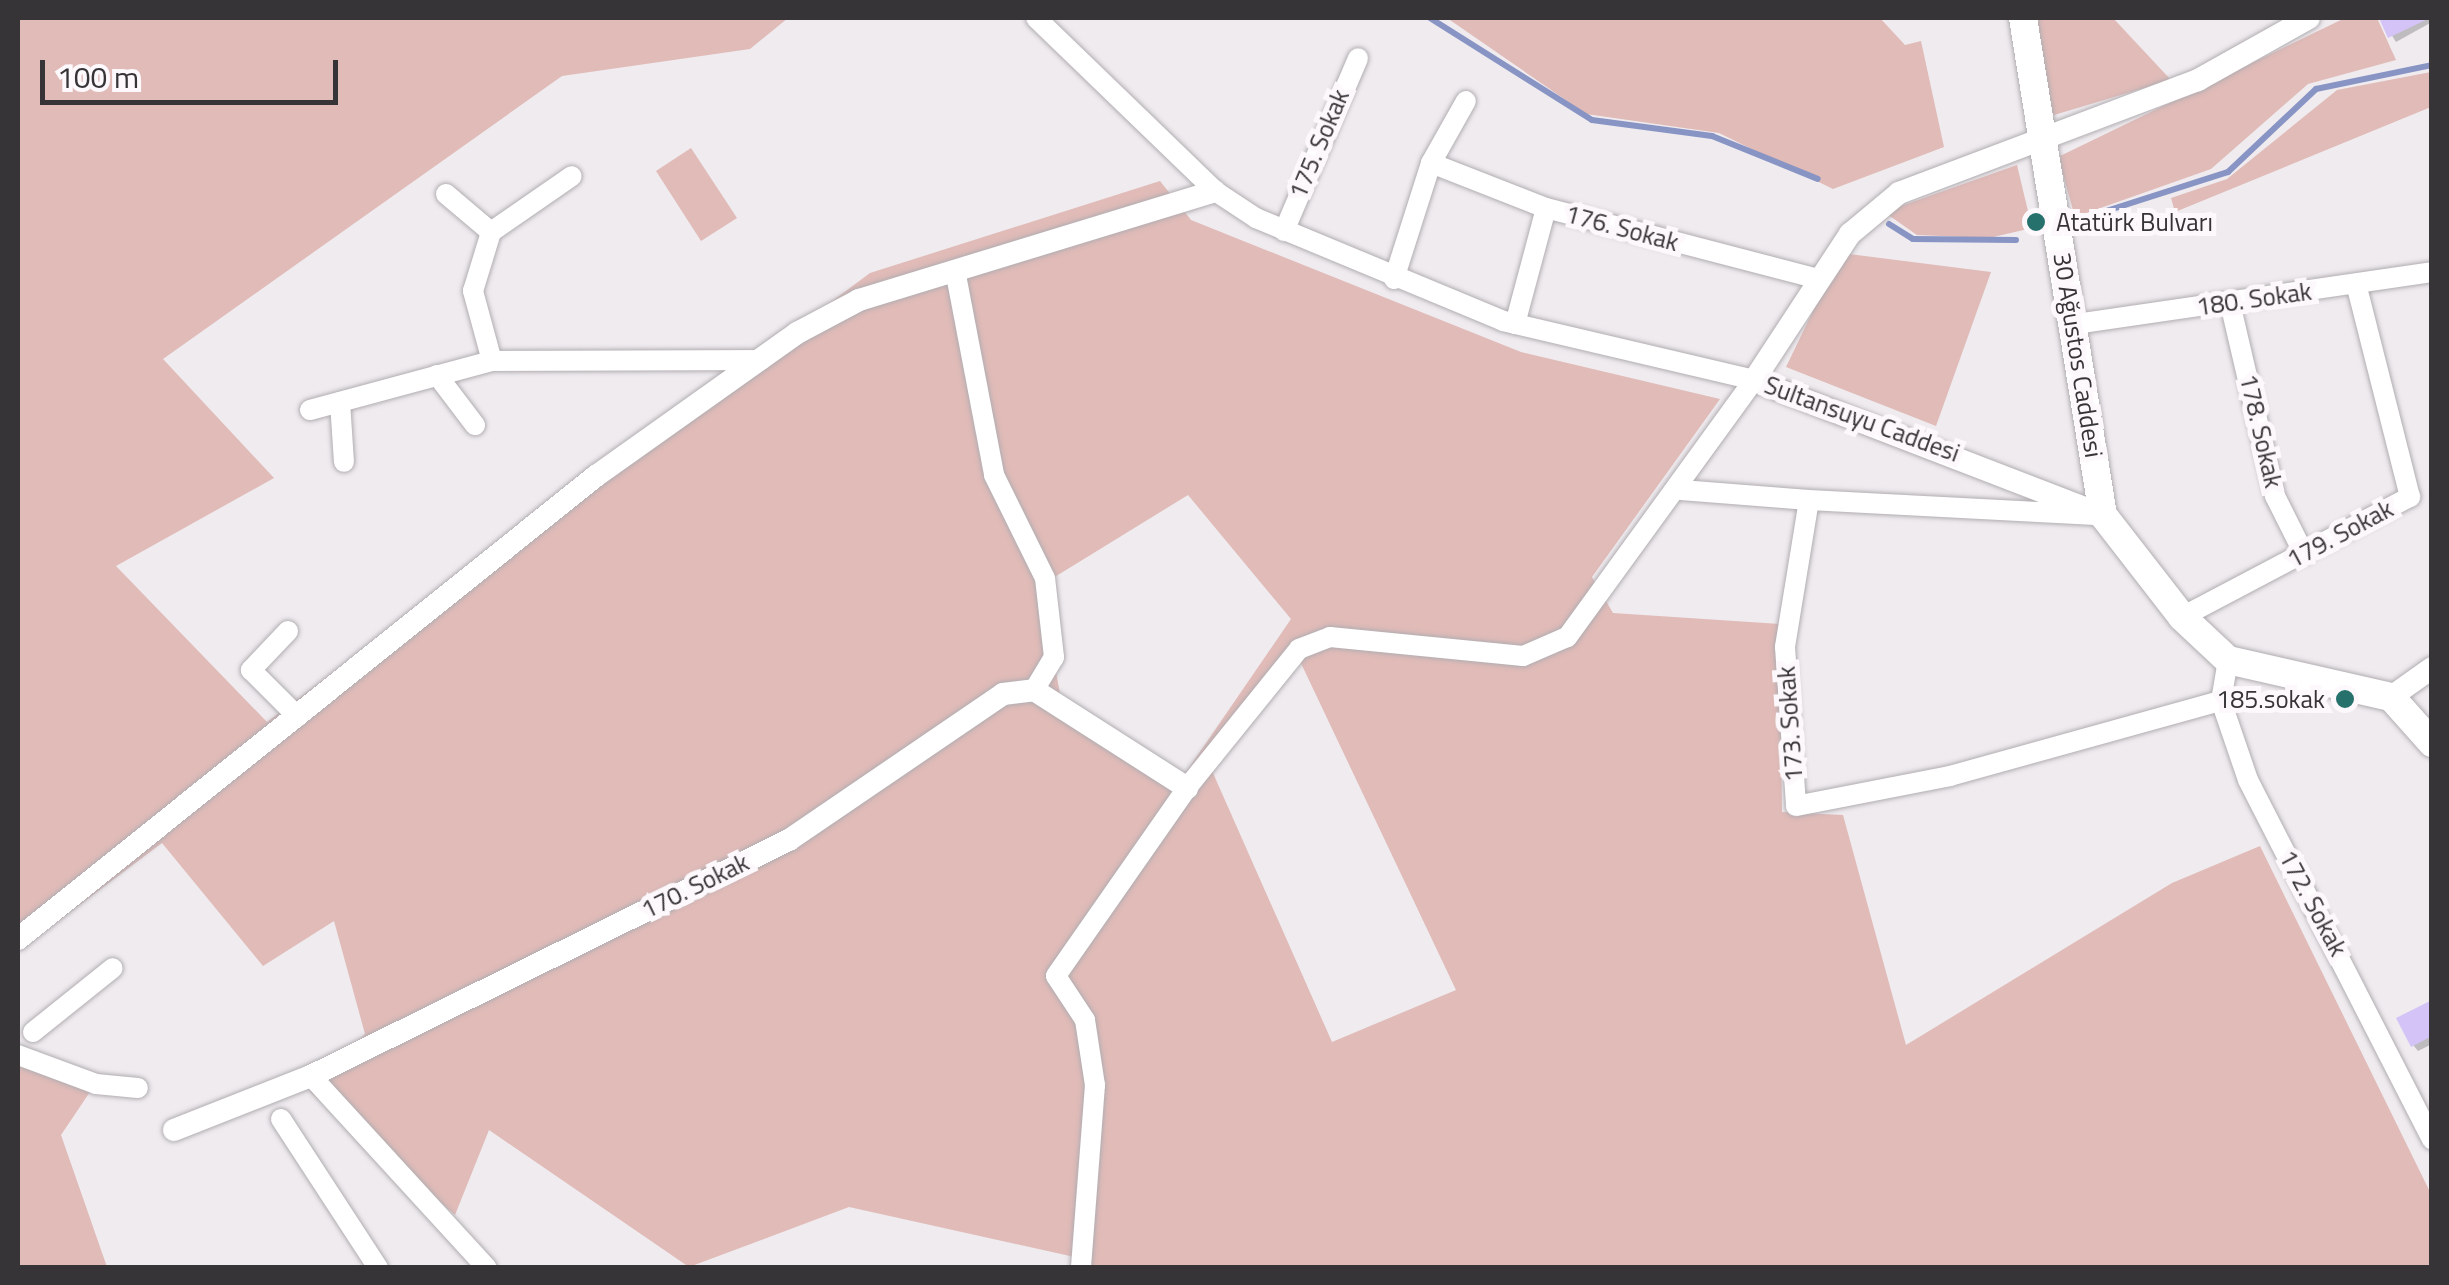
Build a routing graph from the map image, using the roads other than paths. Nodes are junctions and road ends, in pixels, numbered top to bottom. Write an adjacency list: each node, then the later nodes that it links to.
1 (1036, 18): 9 (street)
2 (2023, 18): 6 (main road, 30 Ağustos Caddesi)
3 (2309, 18): 6 (street, Sultansuyu Caddesi)
4 (1358, 58): 12 (street, 175. Sokak)
5 (1466, 101): 7 (street)
6 (2037, 139): 17 (street, Sultansuyu Caddesi); 21 (main road, 30 Ağustos Caddesi)
7 (1431, 163): 11 (street, 176. Sokak); 16 (street)
8 (572, 176): 13 (street)
9 (1215, 191): 12 (street); 15 (street)
10 (446, 194): 13 (street)
11 (1546, 208): 17 (street, 176. Sokak); 20 (street)
12 (1284, 231): 16 (street)
13 (491, 232): 23 (street)
14 (2432, 272): 18 (street, 180. Sokak)
15 (956, 274): 22 (street); 38 (street)
16 (1394, 279): 20 (street)
17 (1818, 279): 25 (street, Sultansuyu Caddesi)
18 (2356, 284): 19 (street, 180. Sokak); 33 (street, 179. Sokak)
19 (2230, 303): 21 (street, 180. Sokak); 33 (street, 178. Sokak)
20 (1516, 324): 25 (street)
21 (2076, 324): 32 (main road, 30 Ağustos Caddesi)
22 (760, 360): 23 (street); 41 (street)
23 (492, 361): 24 (street)
24 (437, 376): 26 (street); 28 (street)
25 (1754, 380): 30 (street); 32 (street, Sultansuyu Caddesi)
26 (340, 402): 27 (street); 29 (street)
27 (310, 410)
28 (475, 425)
29 (344, 462)
30 (1681, 490): 31 (street); 43 (street)
31 (1809, 500): 32 (street); 40 (street, 173. Sokak)
32 (2103, 515): 34 (main road)
33 (2304, 554): 34 (street, 179. Sokak)
34 (2182, 618): 36 (main road)
35 (288, 631): 41 (street)
36 (2228, 660): 39 (main road); 40 (street)
37 (2432, 668): 39 (street)
38 (1034, 690): 43 (street); 48 (street, 170. Sokak)
39 (2392, 697): 42 (main road)
40 (2220, 701): 52 (street, 172. Sokak)
41 (298, 716): 44 (street)
42 (2432, 743)
43 (1187, 788): 55 (street)
44 (18, 939)
45 (113, 968): 46 (street)
46 (33, 1032)
47 (18, 1055): 49 (street)
48 (312, 1076): 51 (street, 170. Sokak); 54 (street)
49 (138, 1088)
50 (281, 1119): 53 (street)
51 (174, 1130)
52 (2432, 1140)
53 (378, 1268)
54 (487, 1268)
55 (1080, 1268)

